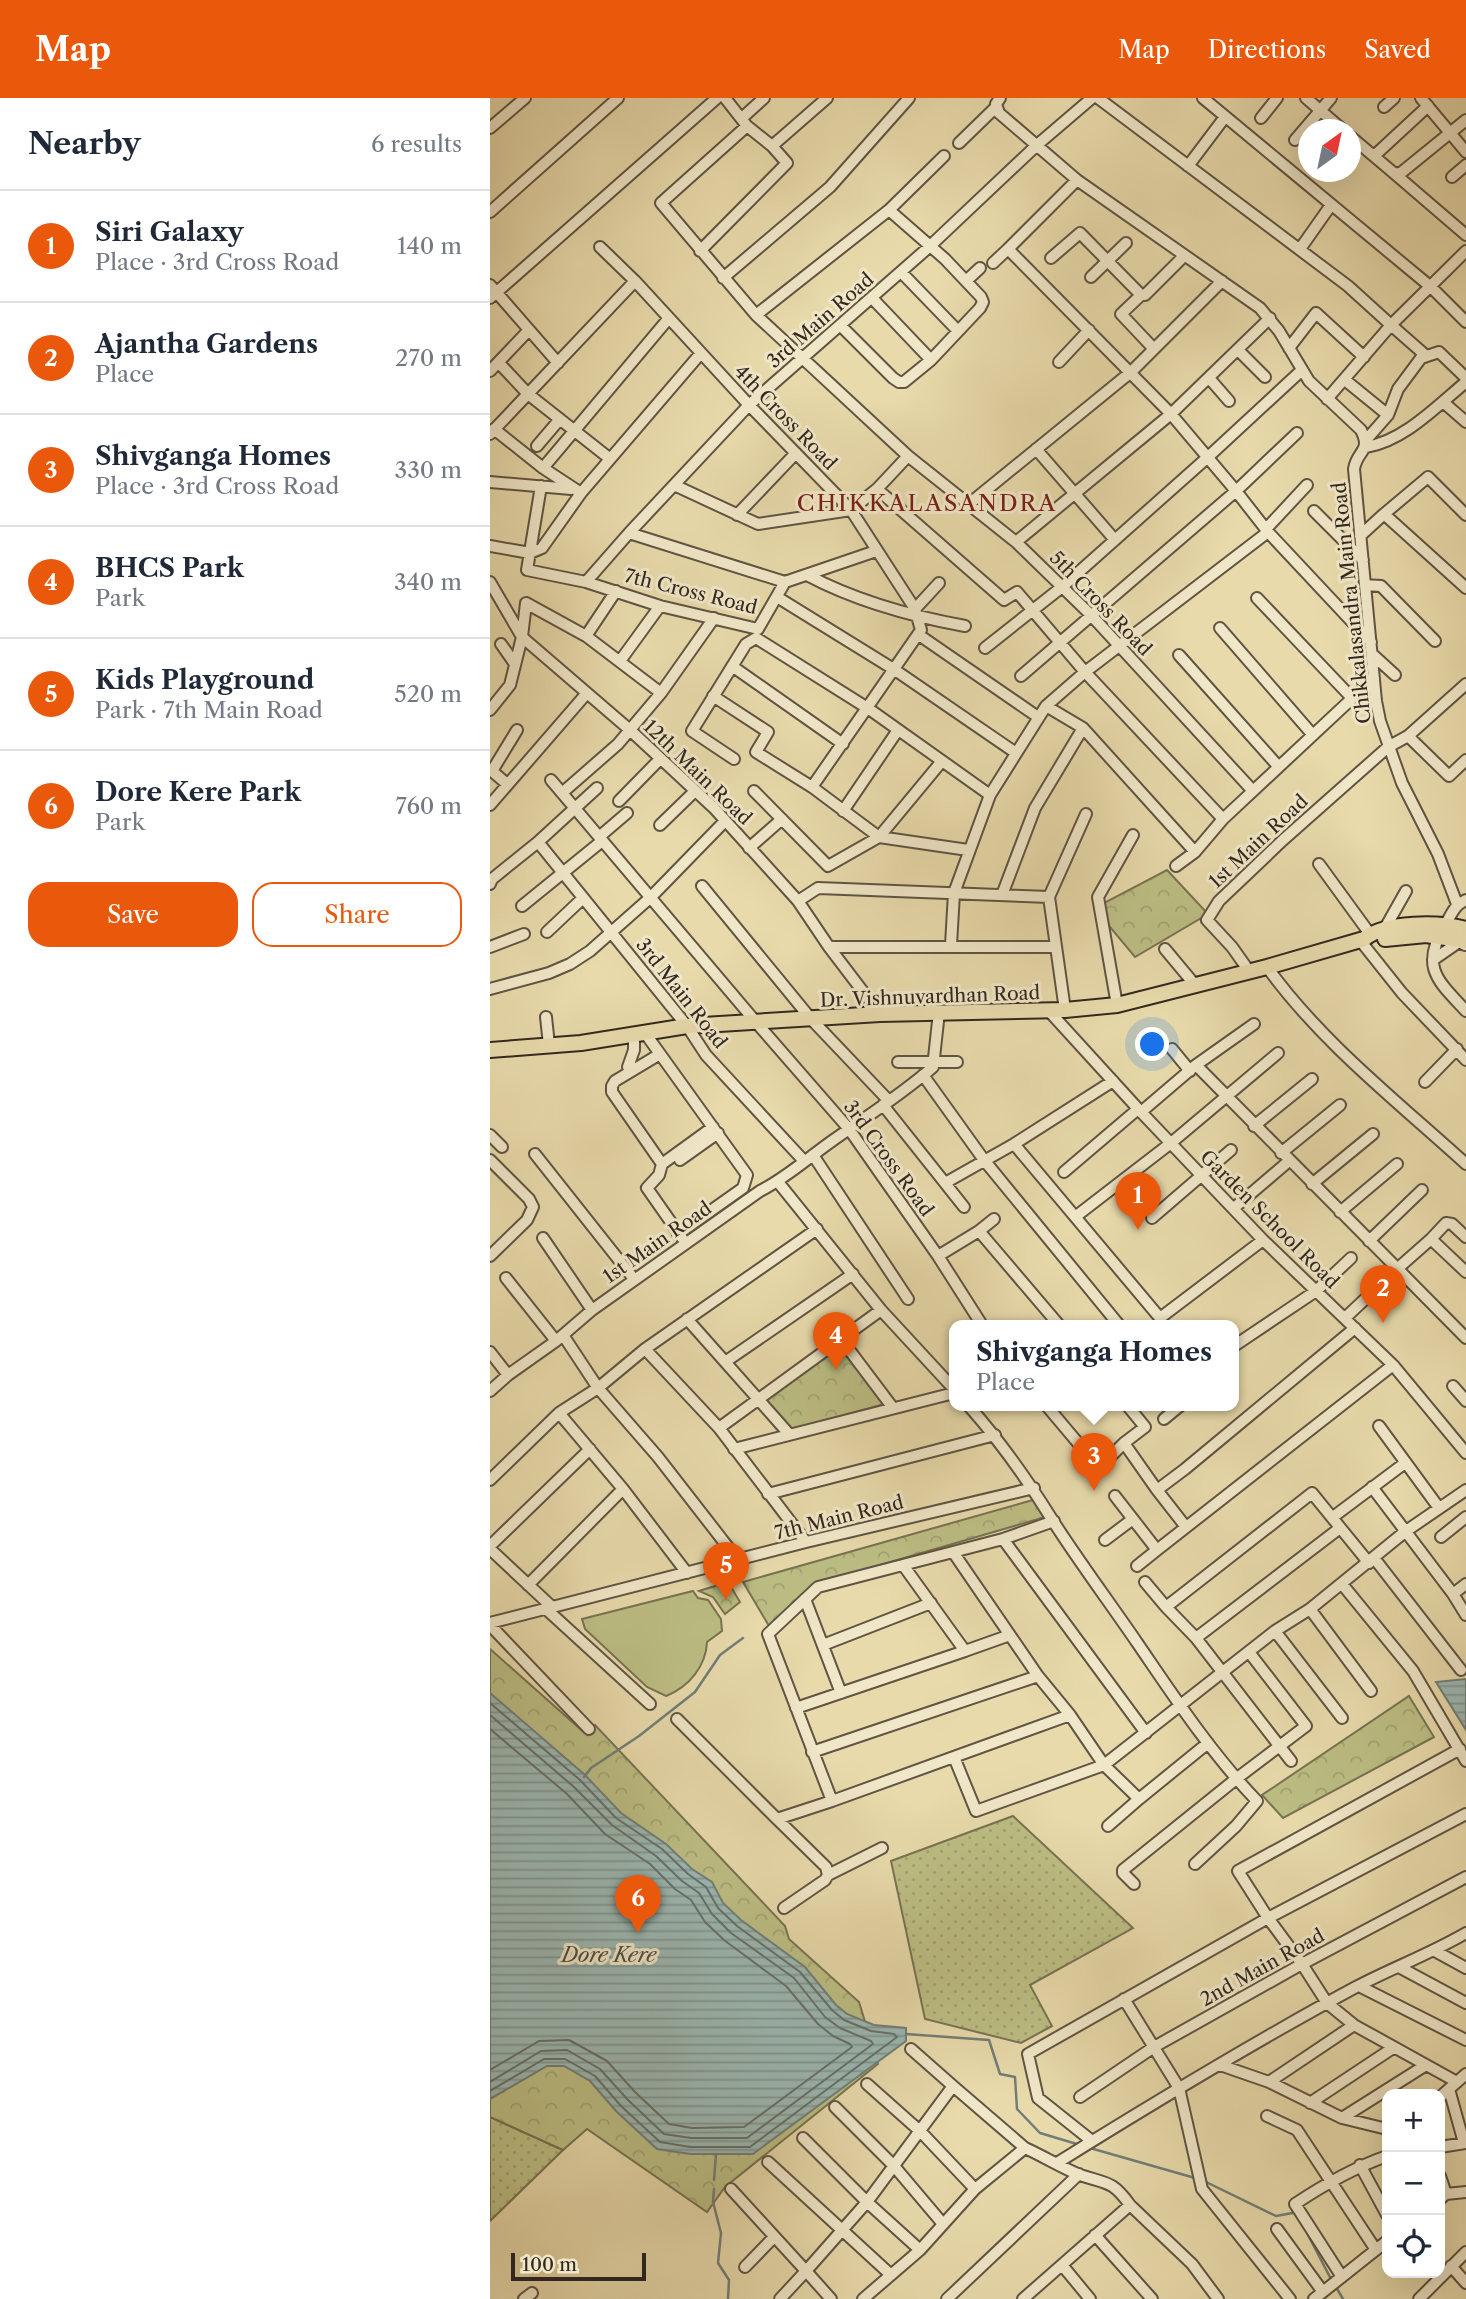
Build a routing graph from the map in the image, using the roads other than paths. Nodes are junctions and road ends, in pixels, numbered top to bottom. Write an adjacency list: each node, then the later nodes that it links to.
1 (525, 98): 24 (street)
2 (618, 98): 41 (street)
3 (717, 98): 62 (street)
4 (725, 98): 23 (street)
5 (764, 98): 23 (street)
6 (827, 98): 30 (street)
7 (909, 98): 57 (street)
8 (1092, 98): 28 (street, 3rd Main Road)
9 (1098, 98): 35 (street)
10 (1203, 98): 19 (street)
11 (1277, 98): 20 (street)
12 (1306, 98): 18 (street)
13 (1331, 98): 18 (street)
14 (1394, 98): 17 (street)
15 (1424, 102): 25 (street); 33 (street)
16 (998, 103): 27 (street); 28 (street)
17 (1384, 107)
18 (1320, 110): 21 (street); 26 (street)
19 (1225, 117): 35 (street); 39 (street)
20 (1261, 118)
21 (1330, 119)
22 (1466, 120): 25 (street)
23 (744, 122): 30 (street); 48 (street)
24 (490, 128)
25 (1450, 132): 31 (street); 36 (street)
26 (1295, 140)
27 (959, 143)
28 (1037, 145): 38 (street); 45 (street, 3rd Main Road)
29 (1361, 145): 33 (street)
30 (772, 146): 48 (street)
31 (1466, 152)
32 (944, 156): 40 (street)
33 (1374, 156): 36 (street)
34 (1466, 165): 37 (street)
35 (1188, 166): 47 (street)
36 (1395, 174): 42 (street)
37 (1452, 177)
38 (1077, 180): 46 (street); 50 (street)
39 (1331, 205): 47 (street); 61 (street)
40 (889, 210): 45 (street); 65 (street)
41 (490, 212)
42 (1466, 235)
43 (1126, 243): 52 (street)
44 (600, 247): 58 (street, 4th Cross Road)
45 (929, 247): 55 (street, 3rd Main Road); 59 (street)
46 (1008, 249): 53 (street); 72 (street)
47 (1300, 249): 69 (street)
48 (701, 251): 57 (street)
49 (1466, 251): 61 (street)
50 (1184, 256): 60 (street); 63 (street)
51 (1051, 258): 52 (street)
52 (1109, 261): 56 (street); 63 (street)
53 (993, 263)
54 (980, 268): 59 (street)
55 (901, 272): 64 (street, 3rd Main Road); 73 (street)
56 (1091, 277)
57 (723, 278): 65 (street)
58 (635, 281): 66 (street, 4th Cross Road); 84 (street)
59 (966, 281): 73 (street)
60 (1222, 281): 67 (street); 75 (street)
61 (1431, 288): 68 (street); 69 (street)
62 (492, 291): 71 (street)
63 (1141, 295): 75 (street)
64 (872, 298): 70 (street, 3rd Main Road); 81 (street)
65 (756, 315): 80 (street)
66 (669, 318): 77 (street, 4th Cross Road); 101 (street)
67 (1270, 318): 74 (street); 76 (street)
68 (1466, 322)
69 (1391, 325): 78 (street); 79 (street)
70 (840, 326): 80 (street, 3rd Main Road); 81 (street)
71 (529, 330): 83 (street); 84 (street)
72 (1089, 330): 82 (street); 87 (street)
73 (958, 331): 81 (street)
74 (1289, 348): 78 (street); 85 (street)
75 (1154, 349): 87 (street)
76 (1238, 350): 88 (street); 89 (street)
77 (701, 353): 96 (street, 4th Cross Road); 110 (street)
78 (1364, 357): 90 (street)
79 (1421, 358): 91 (street); 98 (street)
80 (802, 360): 96 (street, 3rd Main Road); 108 (street)
81 (931, 360)
82 (1059, 362)
83 (499, 363): 86 (street); 92 (street)
84 (558, 363): 92 (street)
85 (1301, 370): 93 (street); 109 (street)
86 (490, 371)
87 (1131, 372): 97 (street); 106 (street)
88 (1265, 377)
89 (1209, 378): 94 (street); 97 (street)
90 (1345, 380): 93 (street); 98 (street)
91 (1466, 380): 95 (street)
92 (528, 394): 99 (street); 102 (street)
93 (1327, 399): 104 (street)
94 (1229, 401)
95 (1443, 402): 100 (street); 104 (street)
96 (749, 405): 107 (street, 4th Cross Road); 113 (street, 3rd Main Road)
97 (1171, 414): 109 (street); 119 (street)
98 (1388, 415): 104 (street)
99 (560, 419): 101 (street); 105 (street)
100 (1466, 422)
101 (574, 430): 110 (street); 111 (street)
102 (492, 431): 111 (street)
103 (1297, 433): 118 (street)
104 (1366, 444): 128 (street, Chikkalasandra Main Road)
105 (537, 446)
106 (1037, 449): 119 (street); 120 (street)
107 (796, 453): 121 (street, 4th Cross Road); 124 (street)
108 (908, 456): 116 (street); 120 (street, 5th Cross Road)
109 (1208, 457): 118 (street); 129 (street)
110 (609, 458): 117 (street)
111 (543, 468): 117 (street)
112 (490, 482): 115 (street)
113 (674, 485): 124 (street); 127 (street, 3rd Main Road)
114 (1307, 485): 126 (street)
115 (541, 486): 117 (street); 133 (street)
116 (877, 489): 121 (street); 147 (street)
117 (578, 491): 133 (street)
118 (1236, 491): 126 (street); 149 (street)
119 (1075, 493): 129 (street); 130 (street)
120 (969, 504): 130 (street, 5th Cross Road)
121 (851, 510): 124 (street); 132 (street, 4th Cross Road)
122 (1314, 511): 134 (street)
123 (1384, 514): 125 (street); 128 (street); 142 (street)
124 (737, 515)
125 (1466, 515)
126 (1267, 531): 157 (street); 160 (street)
127 (629, 533): 137 (street, 3rd Main Road); 138 (street)
128 (1360, 536): 134 (street, Chikkalasandra Main Road)
129 (1115, 540): 141 (street)
130 (1016, 542): 141 (street, 5th Cross Road)
131 (490, 546): 133 (street)
132 (876, 551): 135 (street); 148 (street, 4th Cross Road)
133 (530, 553): 137 (street, 7th Cross Road)
134 (1363, 560): 140 (street, Chikkalasandra Main Road)
135 (807, 575): 138 (street); 148 (street)
136 (490, 582): 155 (street, 12th Main Road)
137 (586, 582): 143 (street, 7th Cross Road)
138 (785, 582): 145 (street, 7th Cross Road)
139 (939, 583): 148 (street)
140 (1365, 585): 156 (street); 157 (street, Chikkalasandra Main Road)
141 (1062, 587): 147 (street); 149 (street, 5th Cross Road)
142 (1466, 588)
143 (617, 591): 146 (street, 7th Cross Road); 154 (street)
144 (1258, 598): 176 (street)
145 (780, 599): 150 (street, 7th Cross Road); 167 (street)
146 (660, 606): 150 (street, 7th Cross Road); 164 (street)
147 (1032, 610): 158 (street); 161 (street)
148 (916, 613): 151 (street); 153 (street, 4th Cross Road)
149 (1091, 615): 158 (street); 160 (street, 5th Cross Road)
150 (714, 618): 174 (street)
151 (965, 626)
152 (1220, 628): 185 (street)
153 (920, 632): 167 (street); 180 (street)
154 (586, 636): 155 (street); 164 (street)
155 (522, 637): 165 (street); 173 (street, 12th Main Road)
156 (1435, 640)
157 (1371, 642): 162 (street, Chikkalasandra Main Road)
158 (1060, 643): 168 (street); 170 (street)
159 (501, 644): 165 (street)
160 (1119, 646): 168 (street); 201 (street, 5th Cross Road)
161 (985, 648)
162 (1372, 654): 169 (street); 171 (street, Chikkalasandra Main Road)
163 (1178, 655): 194 (street)
164 (620, 661): 174 (street)
165 (515, 664): 179 (street)
166 (732, 666): 175 (street); 178 (street); 187 (street)
167 (895, 670): 178 (street); 189 (street)
168 (1085, 672): 177 (street); 210 (street)
169 (1395, 675)
170 (1021, 676)
171 (1374, 678): 176 (street); 188 (street, Chikkalasandra Main Road)
172 (1466, 684): 186 (street)
173 (587, 693): 183 (street, 12th Main Road); 196 (street)
174 (660, 693): 183 (street)
175 (713, 696): 191 (street); 197 (street)
176 (1352, 698): 185 (street)
177 (1046, 706): 180 (street); 181 (street)
178 (869, 709): 184 (street); 187 (street)
179 (490, 710)
180 (1038, 718): 189 (street)
181 (1083, 728): 220 (street); 228 (street)
182 (517, 730): 196 (street)
183 (630, 730): 190 (street, 12th Main Road); 202 (street)
184 (898, 730): 193 (street); 207 (street)
185 (1312, 734): 194 (street)
186 (1408, 736): 188 (street); 192 (street)
187 (843, 744): 197 (street)
188 (1388, 747): 233 (street, Chikkalasandra Main Road); 249 (street, 1st Main Road)
189 (1016, 753): 203 (street)
190 (660, 759): 199 (street, 12th Main Road); 204 (street)
191 (734, 759)
192 (1466, 760)
193 (942, 761): 203 (street); 215 (street)
194 (1278, 766): 201 (street)
195 (551, 780): 202 (street, 3rd Cross Road)
196 (507, 784): 205 (street)
197 (812, 787): 207 (street)
198 (597, 788): 206 (street)
199 (695, 790): 212 (street, 12th Main Road); 213 (street)
200 (754, 791): 211 (street)
201 (1253, 791): 210 (street)
202 (562, 793): 206 (street, 3rd Cross Road)
203 (990, 795): 219 (street)
204 (619, 801)
205 (490, 805)
206 (574, 807): 216 (street, 3rd Cross Road); 217 (street)
207 (844, 811): 215 (street)
208 (626, 813): 216 (street)
209 (1086, 814): 230 (street)
210 (1223, 818): 220 (street)
211 (782, 819): 215 (street); 218 (street)
212 (725, 821): 218 (street, 12th Main Road); 229 (street)
213 (660, 825)
214 (1133, 835): 252 (street)
215 (879, 837): 219 (street)
216 (601, 839): 223 (street); 229 (street, 3rd Cross Road)
217 (538, 842): 223 (street, 3rd Main Road); 224 (street)
218 (749, 848): 232 (street, 12th Main Road)
219 (968, 850): 227 (street)
220 (1195, 852): 222 (street)
221 (1319, 864): 240 (street)
222 (1176, 866)
223 (564, 873): 231 (street, 3rd Main Road); 234 (street)
224 (491, 880)
225 (702, 886): 259 (street)
226 (1406, 891): 240 (street)
227 (954, 893): 228 (street); 232 (street); 242 (street)
228 (1002, 895): 230 (street)
229 (651, 897): 238 (street); 260 (street, 3rd Cross Road)
230 (1049, 897): 245 (street)
231 (583, 898): 237 (street); 238 (street, 3rd Main Road)
232 (798, 901): 244 (street, 12th Main Road)
233 (1461, 902): 236 (street)
234 (522, 906)
235 (1466, 929): 236 (main road)
236 (1442, 930): 240 (main road, Dr. Vishnuvardhan Road); 240 (main road, Dr. Vishnuvardhan Road); 241 (main road, Dr. Vishnuvardhan Road); 247 (street)
237 (547, 932)
238 (611, 932): 251 (street); 262 (street, 3rd Main Road)
239 (524, 934): 243 (street)
240 (1369, 936): 248 (main road, Dr. Vishnuvardhan Road); 266 (street)
241 (1466, 944): 247 (street)
242 (951, 945): 244 (street); 245 (street)
243 (490, 947)
244 (829, 947): 257 (street, 12th Main Road)
245 (1056, 947): 254 (street)
246 (1165, 949): 250 (street)
247 (1433, 960): 256 (street)
248 (1267, 967): 249 (main road, Dr. Vishnuvardhan Road); 299 (street)
249 (1249, 971): 250 (main road, Dr. Vishnuvardhan Road)
250 (1195, 985): 252 (main road, Dr. Vishnuvardhan Road)
251 (490, 989)
252 (1117, 1005): 254 (main road, Dr. Vishnuvardhan Road)
253 (1048, 1010): 254 (main road, Dr. Vishnuvardhan Road); 255 (main road, Dr. Vishnuvardhan Road); 278 (street, Garden School Road)
254 (1065, 1010)
255 (939, 1012): 257 (main road, Dr. Vishnuvardhan Road); 270 (street)
256 (1466, 1012)
257 (880, 1014): 259 (main road, Dr. Vishnuvardhan Road)
258 (546, 1017): 264 (street)
259 (811, 1019): 260 (main road, Dr. Vishnuvardhan Road); 281 (street)
260 (755, 1021): 262 (main road, Dr. Vishnuvardhan Road); 285 (street, 3rd Cross Road)
261 (1254, 1024): 275 (street)
262 (687, 1026): 263 (main road, Dr. Vishnuvardhan Road); 295 (street, 3rd Main Road)
263 (639, 1034): 264 (main road, Dr. Vishnuvardhan Road); 269 (street); 274 (street)
264 (549, 1045): 267 (main road, Dr. Vishnuvardhan Road)
265 (1172, 1049): 275 (street)
266 (1457, 1049): 271 (street); 279 (street)
267 (490, 1050)
268 (1278, 1053): 280 (street)
269 (660, 1054): 286 (street); 300 (street)
270 (933, 1060): 272 (street); 273 (street); 276 (street, 1st Main Road)
271 (1466, 1060)
272 (898, 1062)
273 (957, 1062)
274 (628, 1067)
275 (1193, 1068): 280 (street); 283 (street)
276 (923, 1075): 281 (street, 1st Main Road); 297 (street)
277 (1312, 1079): 284 (street)
278 (1113, 1081): 283 (street, Garden School Road); 290 (street)
279 (1425, 1082)
280 (1226, 1096): 284 (street); 289 (street)
281 (886, 1103): 285 (street, 1st Main Road); 304 (street)
282 (1340, 1105): 294 (street)
283 (1139, 1111): 289 (street, Garden School Road); 301 (street)
284 (1254, 1126): 294 (street)
285 (849, 1129): 295 (street, 1st Main Road); 322 (street, 3rd Cross Road)
286 (716, 1130): 300 (street); 317 (street)
287 (1373, 1134): 305 (street)
288 (490, 1135): 291 (street)
289 (1171, 1143): 302 (street, Garden School Road); 310 (street)
290 (1014, 1144): 297 (street); 310 (street)
291 (502, 1147)
292 (1231, 1150): 302 (street)
293 (535, 1154): 328 (street)
294 (1285, 1157): 305 (street); 308 (street)
295 (808, 1158): 303 (street, 1st Main Road); 331 (street, 3rd Main Road)
296 (490, 1160): 321 (street)
297 (984, 1160): 304 (street); 338 (street)
298 (1397, 1164): 309 (street)
299 (1466, 1164)
300 (660, 1169): 317 (street)
301 (1064, 1172)
302 (1202, 1175): 308 (street, Garden School Road); 311 (street)
303 (778, 1182): 313 (street); 317 (street, 1st Main Road)
304 (945, 1183): 307 (street)
305 (1312, 1184): 309 (street)
306 (1422, 1190): 320 (street)
307 (964, 1207)
308 (1234, 1208): 319 (street, Garden School Road)
309 (1340, 1212): 320 (street)
310 (1075, 1217): 319 (street)
311 (1152, 1218)
312 (994, 1219): 314 (street)
313 (817, 1229): 326 (street); 335 (street)
314 (979, 1231): 322 (street); 337 (street)
315 (1466, 1237): 318 (street)
316 (542, 1238): 332 (street)
317 (682, 1239): 328 (street, 1st Main Road)
318 (1432, 1239): 324 (street); 325 (street)
319 (1263, 1240): 330 (street, Garden School Road)
320 (1369, 1241): 324 (street)
321 (490, 1256)
322 (938, 1256): 336 (street, 3rd Cross Road)
323 (1351, 1258): 330 (street)
324 (1397, 1269): 341 (street)
325 (1466, 1272)
326 (853, 1274): 333 (street); 346 (street)
327 (506, 1278): 340 (street)
328 (634, 1279): 332 (street, 1st Main Road)
329 (1381, 1283): 334 (street)
330 (1316, 1291): 334 (street, Garden School Road); 343 (street)
331 (908, 1299)
332 (592, 1310): 340 (street, 1st Main Road)
333 (881, 1310): 342 (street); 349 (street)
334 (1345, 1318): 339 (street, Garden School Road)
335 (687, 1319): 344 (street); 346 (street)
336 (979, 1320)
337 (1055, 1320)
338 (1115, 1320)
339 (1355, 1328): 347 (street, Garden School Road); 376 (street)
340 (560, 1338): 348 (street, 1st Main Road); 351 (street)
341 (1466, 1338)
342 (841, 1339): 354 (street); 356 (street)
343 (1239, 1343)
344 (645, 1349): 351 (street); 364 (street)
345 (490, 1352): 348 (street)
346 (725, 1362): 354 (street)
347 (1393, 1365): 370 (street, Garden School Road); 385 (street)
348 (508, 1375): 352 (street, 1st Main Road)
349 (949, 1385)
350 (1453, 1386): 355 (street)
351 (598, 1388): 361 (street); 395 (street)
352 (490, 1391)
353 (949, 1392): 356 (street)
354 (758, 1399): 364 (street); 365 (street)
355 (1466, 1401)
356 (893, 1408): 365 (street)
357 (973, 1411): 366 (street)
358 (1051, 1411): 367 (street)
359 (1132, 1411): 367 (street)
360 (1174, 1411): 362 (street)
361 (559, 1413): 369 (street); 372 (street)
362 (1164, 1419)
363 (1379, 1426): 371 (street)
364 (719, 1428): 368 (street)
365 (789, 1434): 368 (street)
366 (995, 1435): 374 (street); 378 (street)
367 (1124, 1443): 376 (street)
368 (734, 1448): 378 (street)
369 (590, 1450): 375 (street); 392 (street)
370 (1466, 1453)
371 (1405, 1463): 373 (street); 380 (street)
372 (490, 1480)
373 (1372, 1487): 381 (street); 387 (street)
374 (1034, 1488): 384 (street); 391 (street, 7th Main Road)
375 (623, 1489): 399 (street); 403 (street)
376 (1157, 1490): 385 (street)
377 (1466, 1490): 380 (street)
378 (768, 1494): 391 (street)
379 (1115, 1496): 383 (street)
380 (1439, 1508): 387 (street)
381 (1333, 1517): 386 (street); 408 (street)
382 (1466, 1517): 388 (street)
383 (1133, 1519): 390 (street); 393 (street)
384 (1054, 1521): 389 (street); 424 (street)
385 (1186, 1527): 393 (street)
386 (1340, 1528): 396 (street); 414 (street)
387 (1406, 1531): 396 (street); 404 (street)
388 (1441, 1537)
389 (1003, 1539): 394 (street); 432 (street)
390 (1104, 1539)
391 (806, 1542): 395 (street, 7th Main Road)
392 (490, 1548): 403 (street)
393 (1157, 1550): 398 (street)
394 (953, 1552): 397 (street); 413 (street)
395 (738, 1560): 399 (street, 7th Main Road)
396 (1372, 1560): 401 (street); 418 (street)
397 (903, 1565): 405 (street); 406 (street)
398 (1137, 1566)
399 (687, 1573): 407 (street, 7th Main Road)
400 (1145, 1581): 408 (street)
401 (1342, 1584): 409 (street); 435 (street)
402 (1466, 1584): 404 (street)
403 (528, 1585): 407 (street)
404 (1452, 1594): 410 (street)
405 (805, 1599): 415 (street); 425 (street)
406 (931, 1603): 415 (street); 416 (street)
407 (548, 1607): 411 (street, 7th Main Road); 423 (street)
408 (1166, 1607): 414 (street)
409 (1310, 1609): 412 (street); 421 (street)
410 (1466, 1615)
411 (490, 1624): 431 (street)
412 (1275, 1631): 417 (street); 428 (street)
413 (1010, 1635): 416 (street); 420 (street)
414 (1196, 1638): 419 (street)
415 (823, 1645): 422 (street)
416 (965, 1651): 422 (street)
417 (1249, 1652): 419 (street); 430 (street)
418 (1461, 1670)
419 (1222, 1673): 424 (street); 434 (street)
420 (1038, 1676): 426 (street); 436 (street)
421 (1371, 1691)
422 (841, 1693): 425 (street)
423 (650, 1704)
424 (1181, 1707): 432 (street); 433 (street)
425 (796, 1708): 436 (street)
426 (1069, 1715): 437 (street); 440 (street)
427 (1316, 1718): 430 (street)
428 (1342, 1718)
429 (677, 1720): 445 (street)
430 (1306, 1726): 434 (street)
431 (589, 1729)
432 (1146, 1733): 440 (street)
433 (1208, 1744): 441 (street); 442 (street)
434 (1279, 1746): 438 (street); 441 (street)
435 (1460, 1749): 439 (street); 453 (street)
436 (812, 1752): 443 (street)
437 (954, 1757): 440 (street); 443 (street)
438 (1291, 1761)
439 (1466, 1761)
440 (1104, 1765): 442 (street)
441 (1236, 1779): 448 (street); 451 (street)
442 (1139, 1799): 446 (street)
443 (832, 1801): 445 (street)
444 (1466, 1814): 453 (street)
445 (777, 1819): 449 (street)
446 (1108, 1826)
447 (882, 1848): 449 (street)
448 (1195, 1864)
449 (828, 1875): 452 (street)
450 (1466, 1877): 456 (street, 2nd Main Road)
451 (1134, 1884)
452 (784, 1908)
453 (1268, 1918): 456 (street); 460 (street)
454 (1466, 1934): 455 (street)
455 (1435, 1951): 457 (street); 458 (street)
456 (1302, 1964): 461 (street); 465 (street, 2nd Main Road)
457 (1399, 1967): 459 (street); 462 (street)
458 (1466, 1968)
459 (1359, 1986): 461 (street); 464 (street)
460 (1124, 1998): 465 (street); 486 (street)
461 (1327, 2003): 463 (street); 468 (street)
462 (1466, 2003)
463 (1354, 2025): 466 (street); 471 (street)
464 (1466, 2040)
465 (1154, 2047): 475 (street); 477 (street, 2nd Main Road)
466 (1393, 2048): 469 (street); 478 (street)
467 (911, 2049): 474 (street)
468 (1220, 2064): 471 (street); 475 (street)
469 (1426, 2064): 473 (street); 481 (street)
470 (1466, 2074): 473 (street)
471 (1269, 2082): 478 (street)
472 (867, 2084): 483 (street)
473 (1453, 2085): 476 (street); 485 (street)
474 (953, 2086): 483 (street); 488 (street)
475 (1179, 2088): 486 (street); 528 (street)
476 (1445, 2092)
477 (1080, 2097)
478 (1310, 2103): 481 (street)
479 (835, 2108): 493 (street)
480 (1267, 2116): 495 (street)
481 (1342, 2118): 482 (street)
482 (1382, 2128)
483 (920, 2132): 493 (street); 497 (street)
484 (803, 2138): 500 (street)
485 (1465, 2143): 487 (street)
486 (1086, 2145): 491 (street)
487 (1445, 2146)
488 (1025, 2148): 491 (street); 497 (street)
489 (1382, 2158): 492 (street)
490 (768, 2162): 505 (street)
491 (1057, 2163): 494 (street)
492 (1360, 2165): 495 (street); 502 (street)
493 (894, 2166): 500 (street); 503 (street)
494 (1079, 2174): 501 (street); 523 (street)
495 (1330, 2181): 510 (street); 518 (street)
496 (731, 2189): 507 (street)
497 (975, 2189): 503 (street)
498 (1466, 2192): 499 (street)
499 (1445, 2197)
500 (867, 2202): 505 (street); 509 (street)
501 (1130, 2205): 506 (street); 527 (street)
502 (1382, 2205)
503 (943, 2224): 509 (street)
504 (1277, 2229): 518 (street)
505 (842, 2230): 515 (street); 516 (street)
506 (1095, 2235): 512 (street); 526 (street)
507 (774, 2237): 514 (street); 515 (street)
508 (1382, 2245): 510 (street)
509 (920, 2250): 516 (street)
510 (1376, 2250): 518 (street)
511 (1466, 2252): 513 (street)
512 (1062, 2265): 524 (street); 525 (street)
513 (1451, 2266): 517 (street); 519 (street)
514 (745, 2267)
515 (806, 2271): 520 (street); 521 (street)
516 (891, 2275): 522 (street)
517 (1466, 2283)
518 (1329, 2287)
519 (1423, 2298)
520 (780, 2299)
521 (830, 2299)
522 (863, 2299)
523 (947, 2299)
524 (1023, 2299)
525 (1090, 2299)
526 (1152, 2299)
527 (1218, 2299)
528 (1290, 2299)

